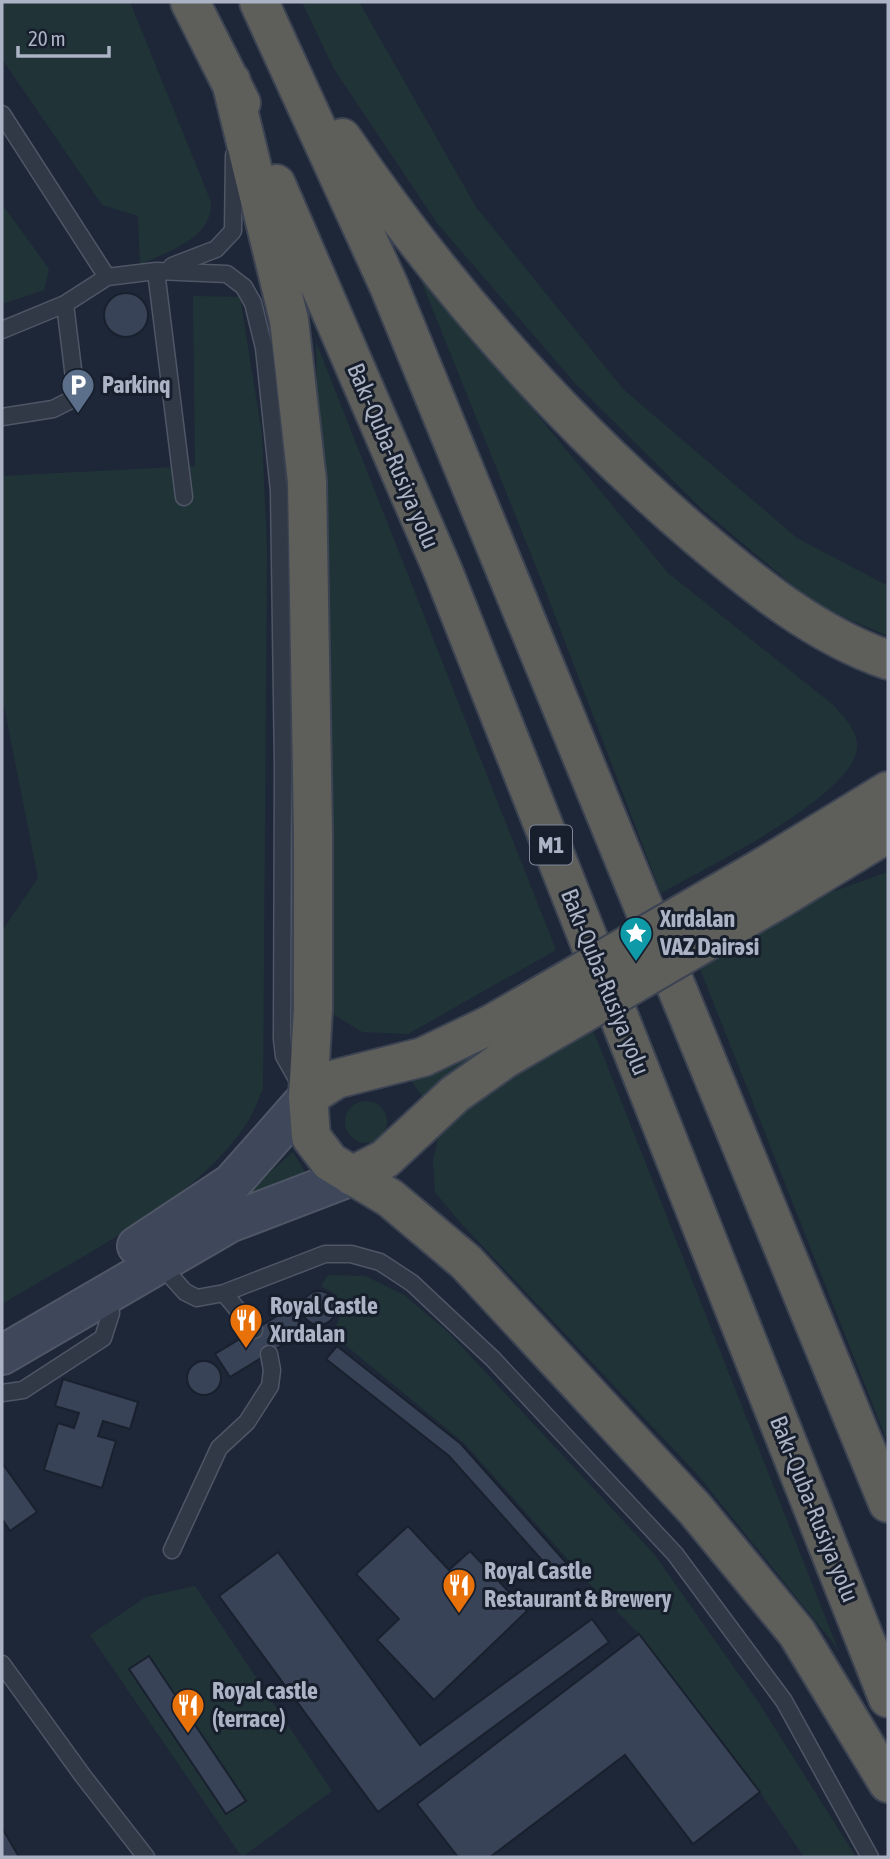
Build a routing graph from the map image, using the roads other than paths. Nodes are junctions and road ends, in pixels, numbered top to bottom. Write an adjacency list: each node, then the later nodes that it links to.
1 (190, 2): 4 (highway, Bakı-Quba-Rusiya yolu / M1)
2 (259, 2): 3 (highway, M1)
3 (285, 55): 12 (highway); 27 (highway, M1)
4 (231, 81): 6 (lane); 17 (highway); 30 (highway, Bakı-Quba-Rusiya yolu / M1)
5 (2, 114): 7 (lane)
6 (156, 271): 7 (lane); 11 (lane); 17 (lane)
7 (107, 277): 8 (lane)
8 (65, 304): 9 (lane); 10 (lane)
9 (2, 330)
10 (2, 417)
11 (184, 496)
12 (888, 660)
13 (888, 791): 15 (highway)
14 (888, 833): 15 (highway)
15 (772, 883): 16 (highway, bridge)
16 (498, 1042): 17 (highway); 18 (highway)
17 (308, 1097): 18 (highway); 20 (main road)
18 (352, 1176): 19 (main road); 31 (highway)
19 (158, 1262): 20 (main road); 21 (lane)
20 (102, 1282): 23 (main road); 25 (main road); 26 (lane)
21 (224, 1293): 22 (lane); 33 (lane)
22 (254, 1330)
23 (2, 1331)
24 (269, 1353): 28 (lane)
25 (2, 1355)
26 (2, 1392)
27 (888, 1503)
28 (172, 1550)
29 (2, 1664): 32 (lane)
30 (888, 1698)
31 (888, 1783)
32 (146, 1857)
33 (870, 1857)

